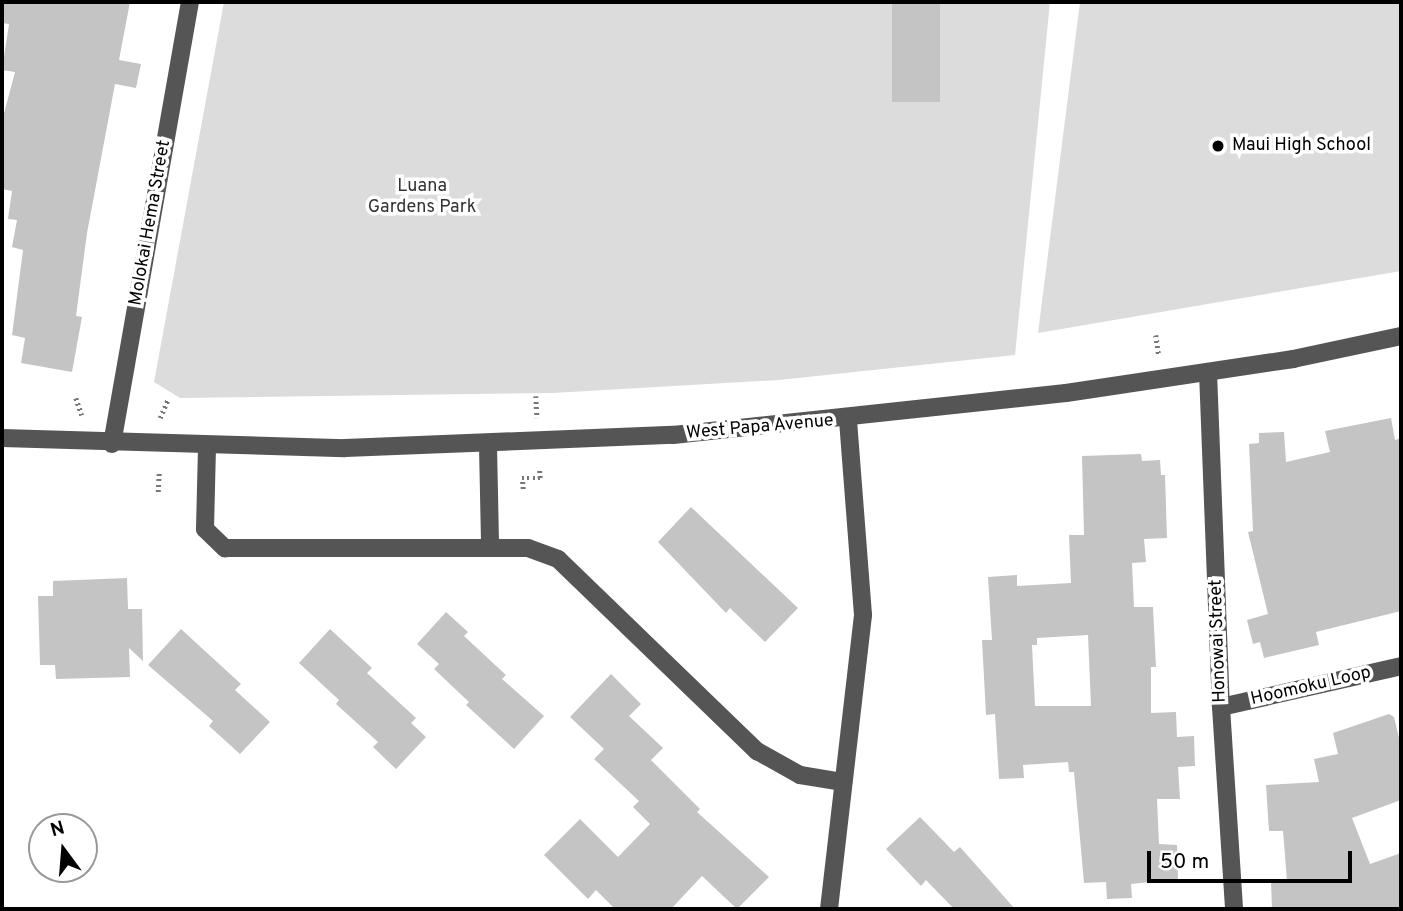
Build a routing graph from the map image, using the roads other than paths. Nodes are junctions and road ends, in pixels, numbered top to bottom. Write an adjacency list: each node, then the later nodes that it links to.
1 (190, 2): 6 (street, Molokai Hema Street)
2 (1401, 336): 3 (street, West Papa Avenue)
3 (1208, 372): 4 (street, West Papa Avenue); 11 (street, Honowai Street)
4 (848, 420): 7 (street, West Papa Avenue); 12 (street)
5 (2, 438): 6 (street, West Papa Avenue)
6 (112, 444): 8 (street, West Papa Avenue)
7 (488, 446): 8 (street, West Papa Avenue); 9 (street)
8 (207, 447): 9 (street)
9 (490, 545): 12 (street)
10 (1401, 666): 11 (street, Hoomoku Loop)
11 (1221, 707): 14 (street, Honowai Street)
12 (844, 782): 13 (street)
13 (829, 909)
14 (1234, 909)

